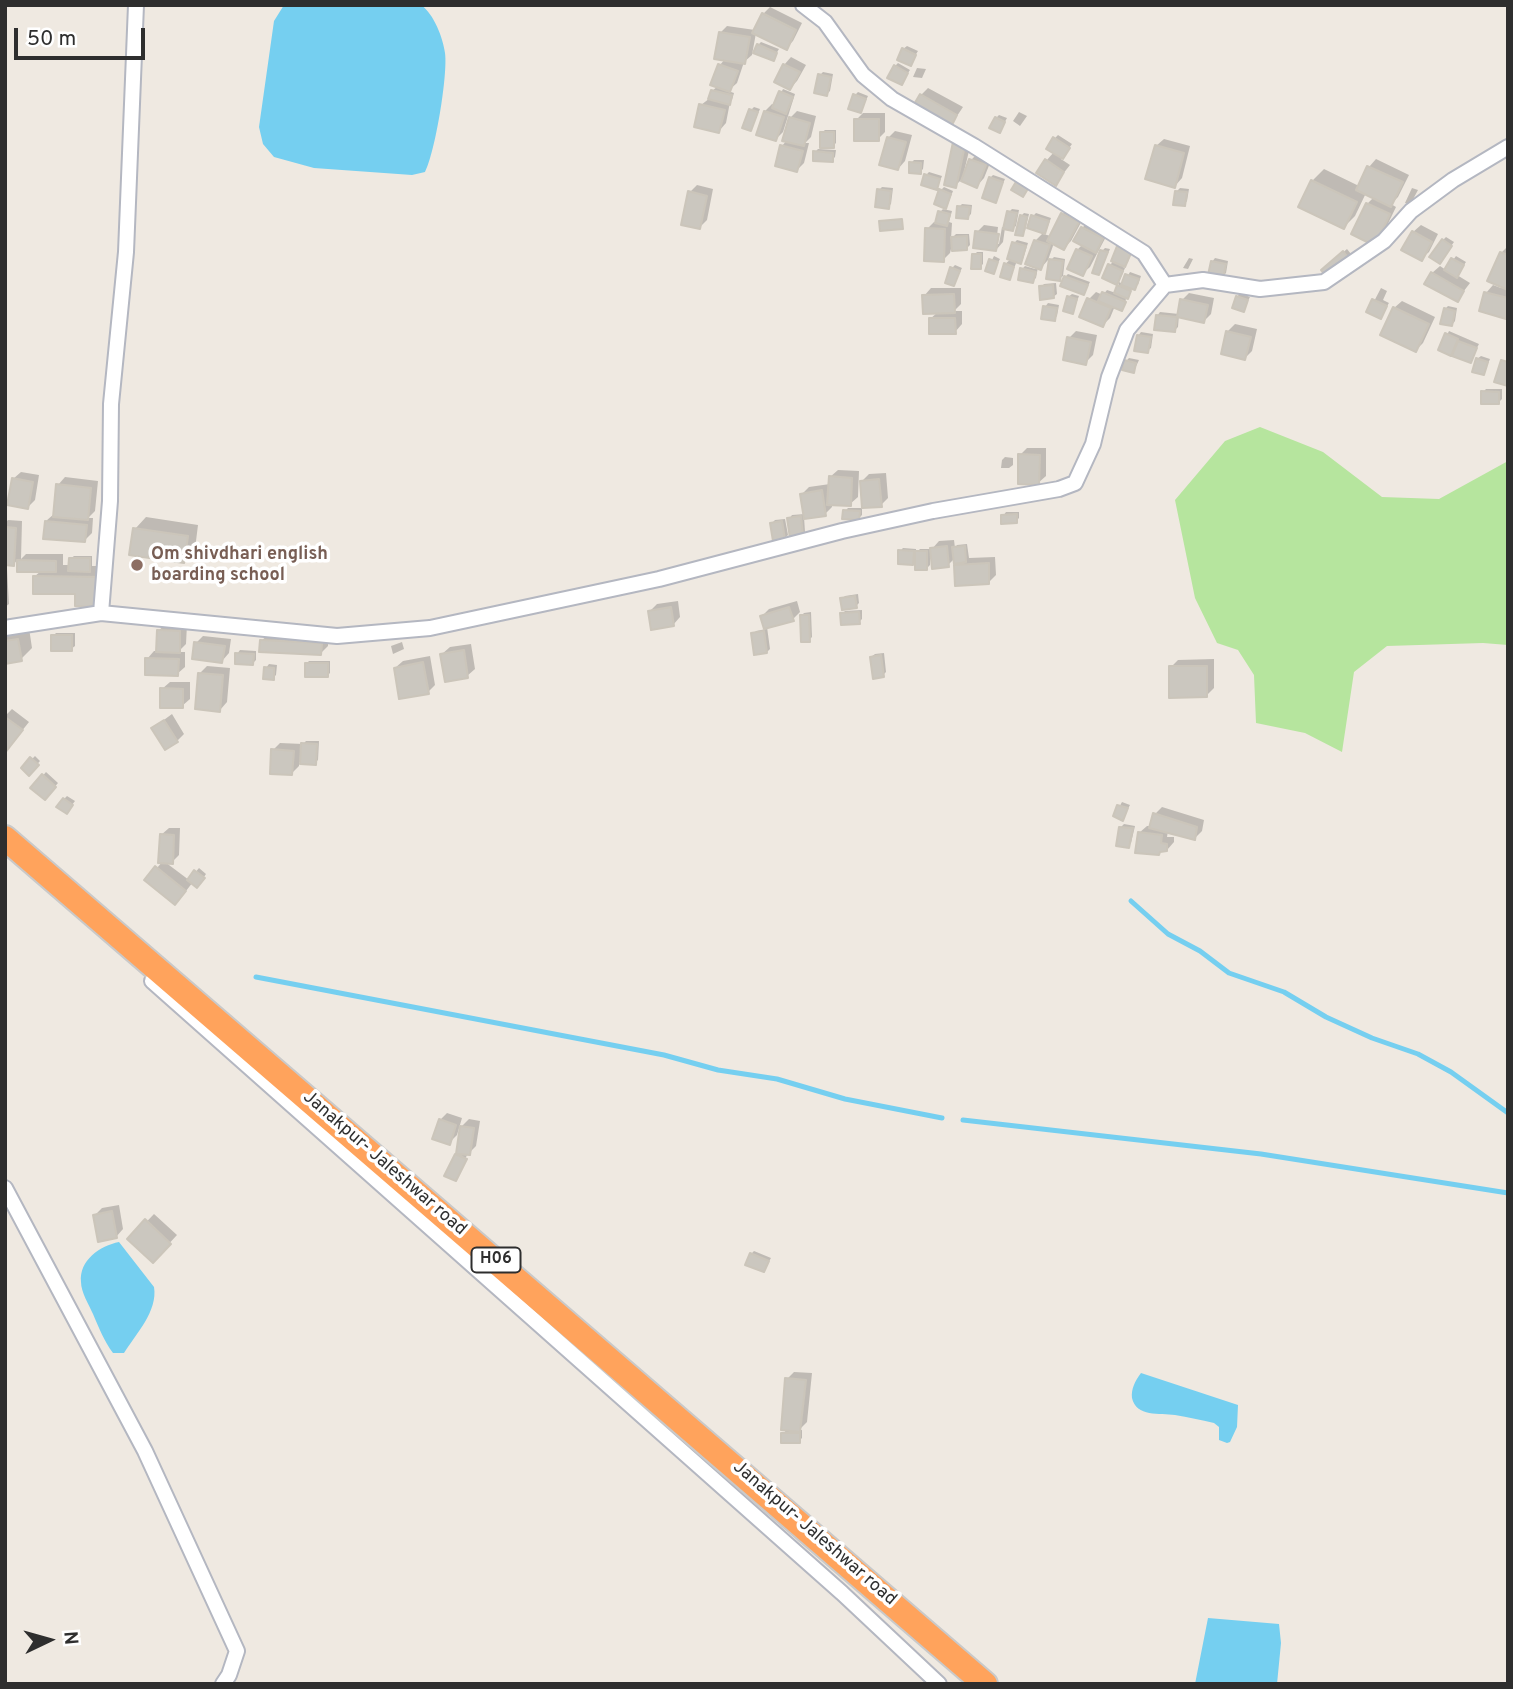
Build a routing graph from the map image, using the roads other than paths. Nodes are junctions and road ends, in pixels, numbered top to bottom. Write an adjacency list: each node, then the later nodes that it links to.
1 (136, 5): 5 (street)
2 (803, 5): 4 (street)
3 (1508, 147): 4 (street)
4 (1165, 285): 5 (street)
5 (101, 613): 6 (street)
6 (5, 628)
7 (5, 838): 12 (highway, Janakpur- Jaleshwar road / H06)
8 (5, 848): 11 (street)
9 (5, 1188): 10 (street)
10 (223, 1684)
11 (939, 1684)
12 (985, 1684)

